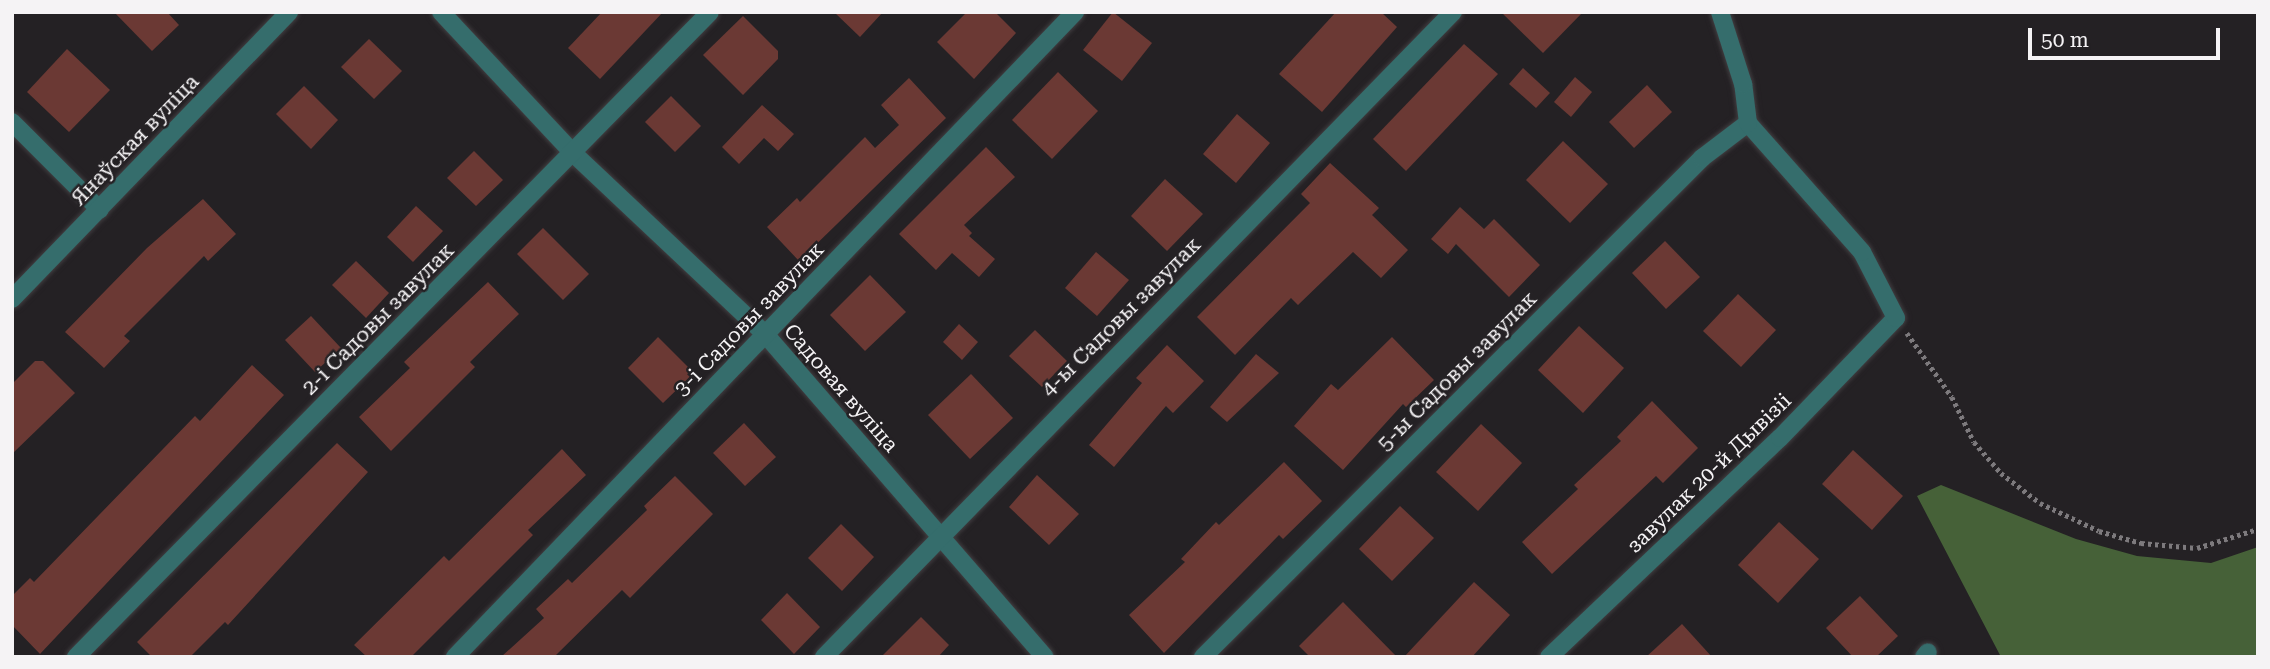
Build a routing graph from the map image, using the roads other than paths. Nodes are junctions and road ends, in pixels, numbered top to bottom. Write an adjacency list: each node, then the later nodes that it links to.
1 (289, 12): 10 (street, Янаўская вуліца)
2 (441, 12): 9 (street, Садовая вуліца)
3 (710, 12): 9 (street, 2-і Садовы завулак)
4 (1075, 12): 12 (street, 3-і Садовы завулак)
5 (1453, 12): 13 (street, 4-ы Садовы завулак)
6 (1720, 12): 8 (street)
7 (12, 122): 10 (street)
8 (1748, 123): 18 (street, 5-ы Садовы завулак); 19 (street, завулак 20-й Дывізіі)
9 (573, 153): 12 (street, Садовая вуліца); 14 (street, 2-і Садовы завулак)
10 (100, 210): 11 (street, Янаўская вуліца)
11 (12, 299)
12 (765, 334): 13 (street, Садовая вуліца); 15 (street, 3-і Садовы завулак)
13 (939, 535): 16 (street, 4-ы Садовы завулак); 17 (street, Садовая вуліца)
14 (76, 657)
15 (455, 657)
16 (824, 657)
17 (1045, 657)
18 (1203, 657)
19 (1549, 657)

